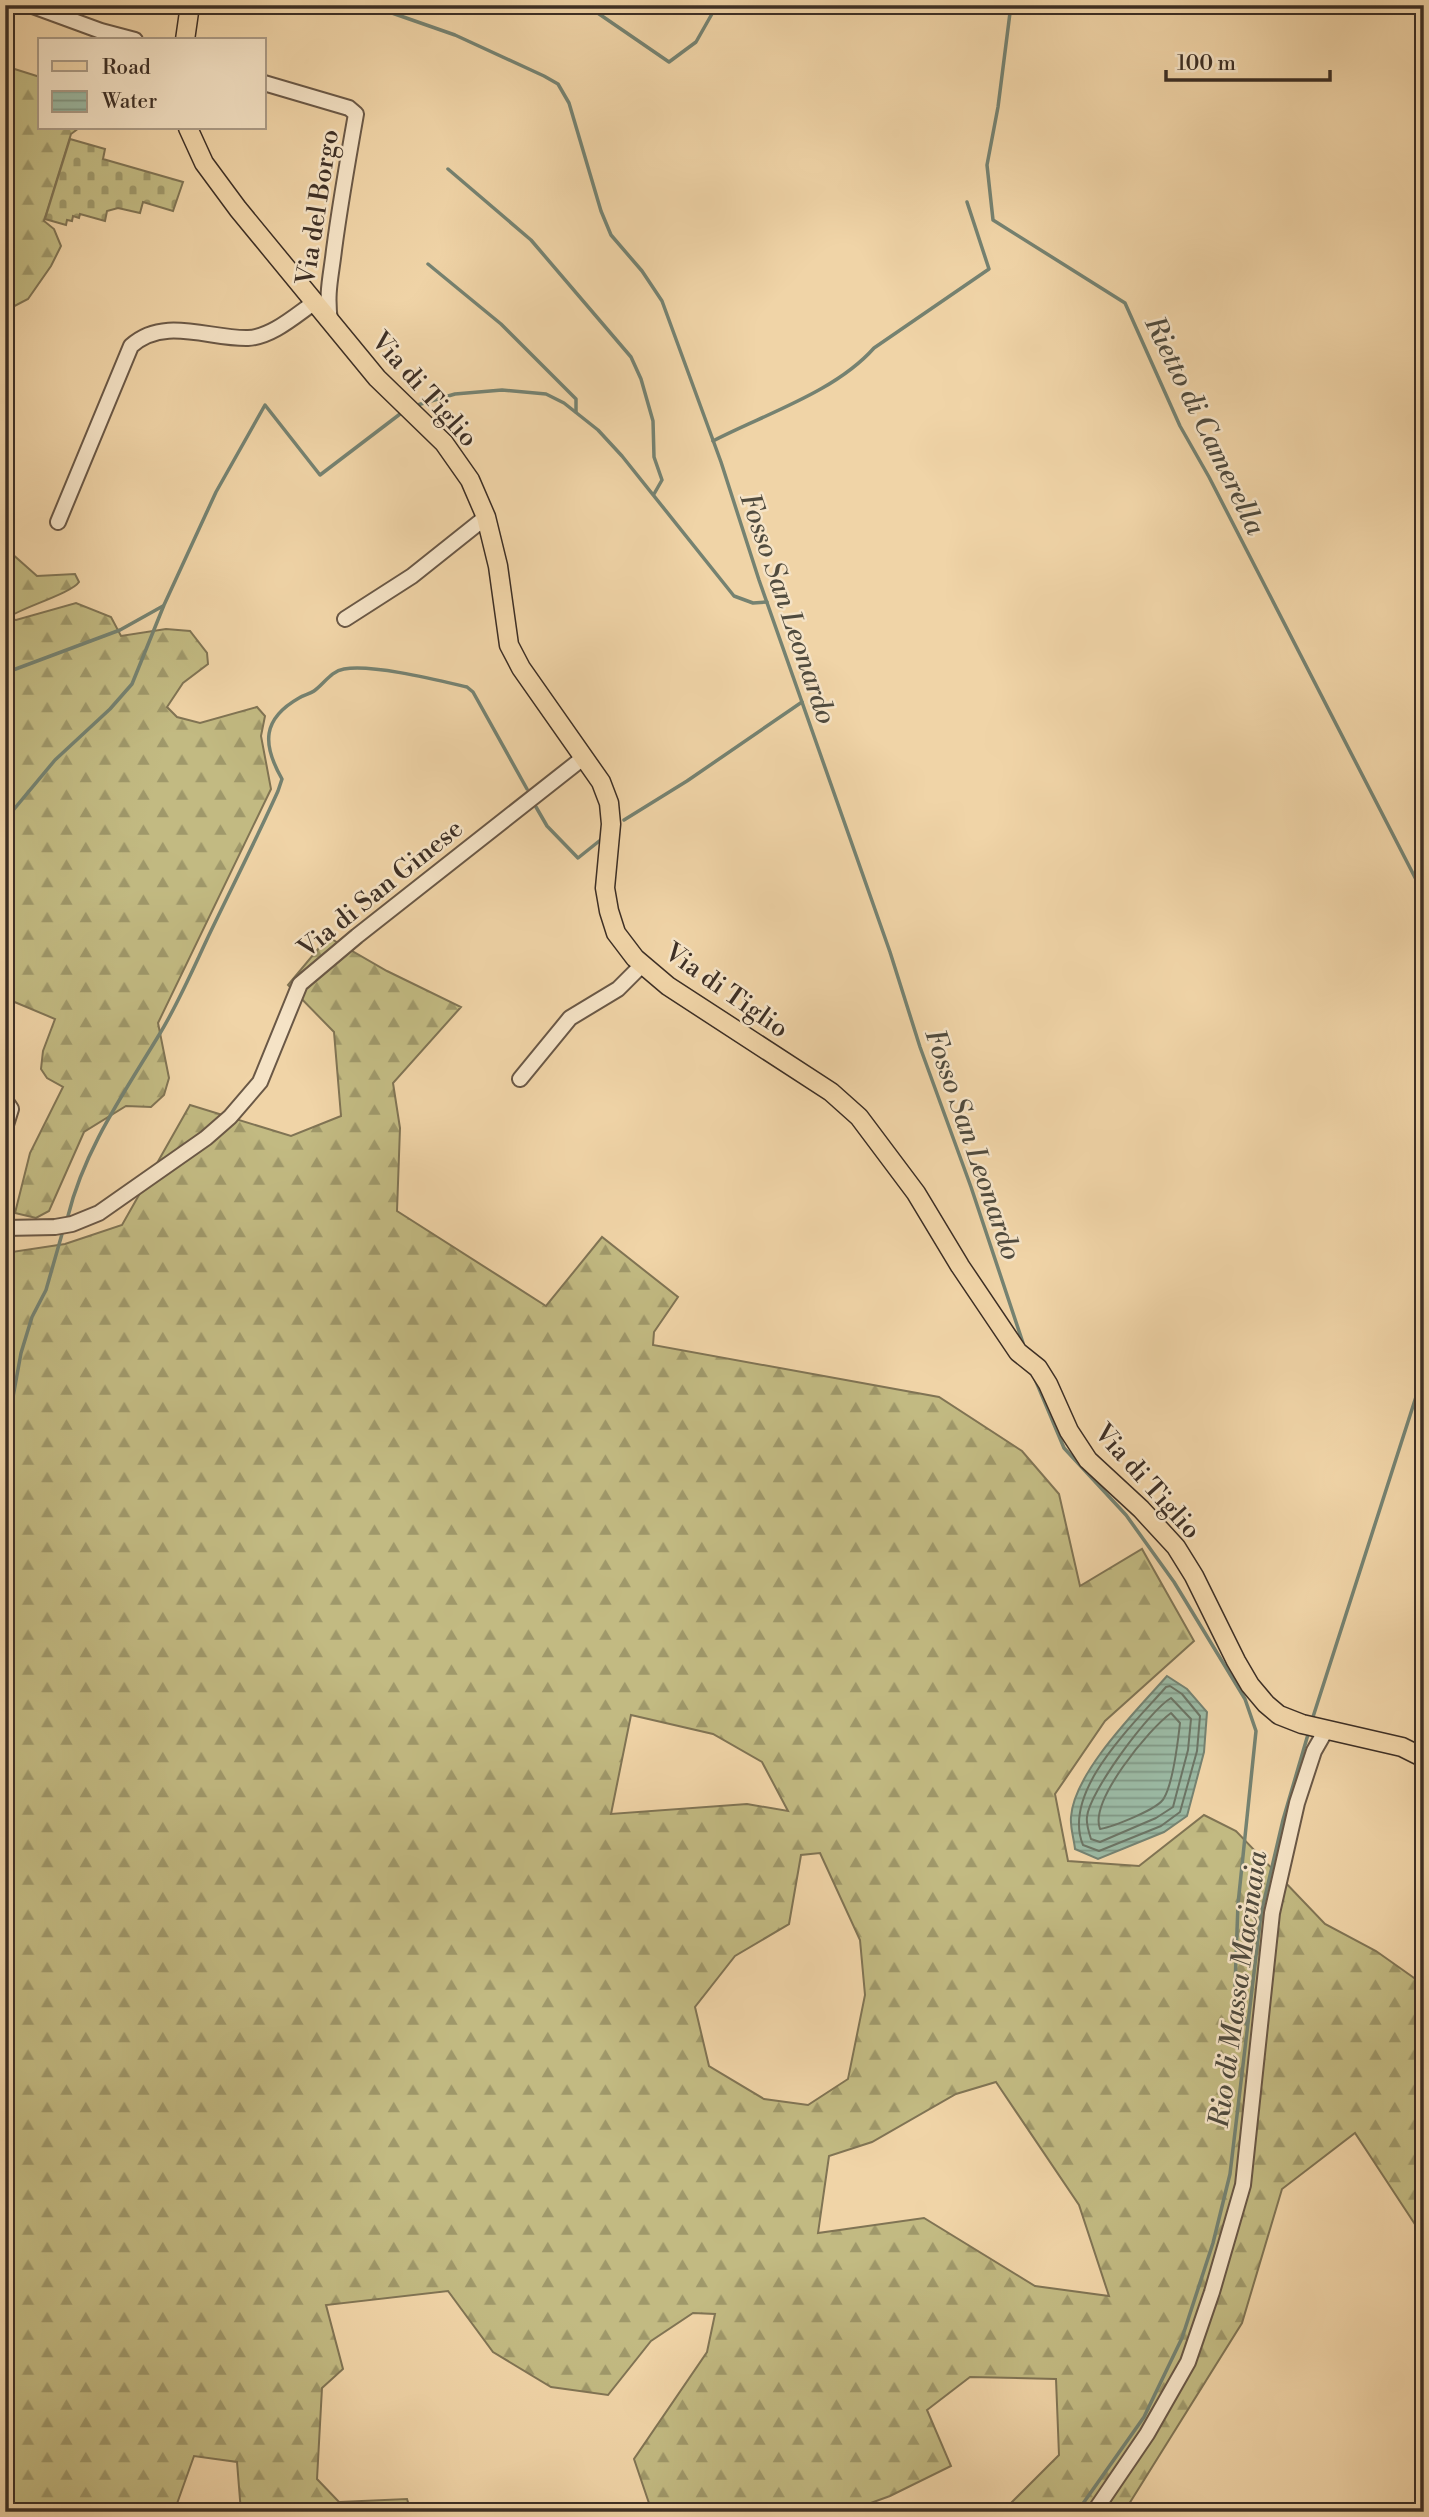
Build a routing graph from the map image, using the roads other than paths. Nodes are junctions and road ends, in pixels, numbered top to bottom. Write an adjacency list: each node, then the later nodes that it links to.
1 (30, 5): 3 (street)
2 (190, 5): 4 (main road)
3 (127, 38)
4 (186, 38)
5 (266, 84): 8 (street, Via del Borgo)
6 (189, 130): 7 (main road, Via di Tiglio)
7 (315, 302): 8 (main road, Via di Tiglio); 10 (street)
8 (330, 321): 9 (main road, Via di Tiglio)
9 (486, 517): 11 (street); 12 (main road, Via di Tiglio)
10 (58, 522)
11 (345, 619)
12 (583, 758): 13 (main road, Via di Tiglio); 19 (street, Via di San Ginese)
13 (643, 964): 14 (street); 20 (main road, Via di Tiglio)
14 (520, 1079)
15 (5, 1100): 16 (street)
16 (5, 1128)
17 (5, 1137): 18 (street)
18 (5, 1168)
19 (5, 1228)
20 (1315, 1727): 21 (main road, Via di Tiglio); 22 (street)
21 (1424, 1758)
22 (1094, 2512)

